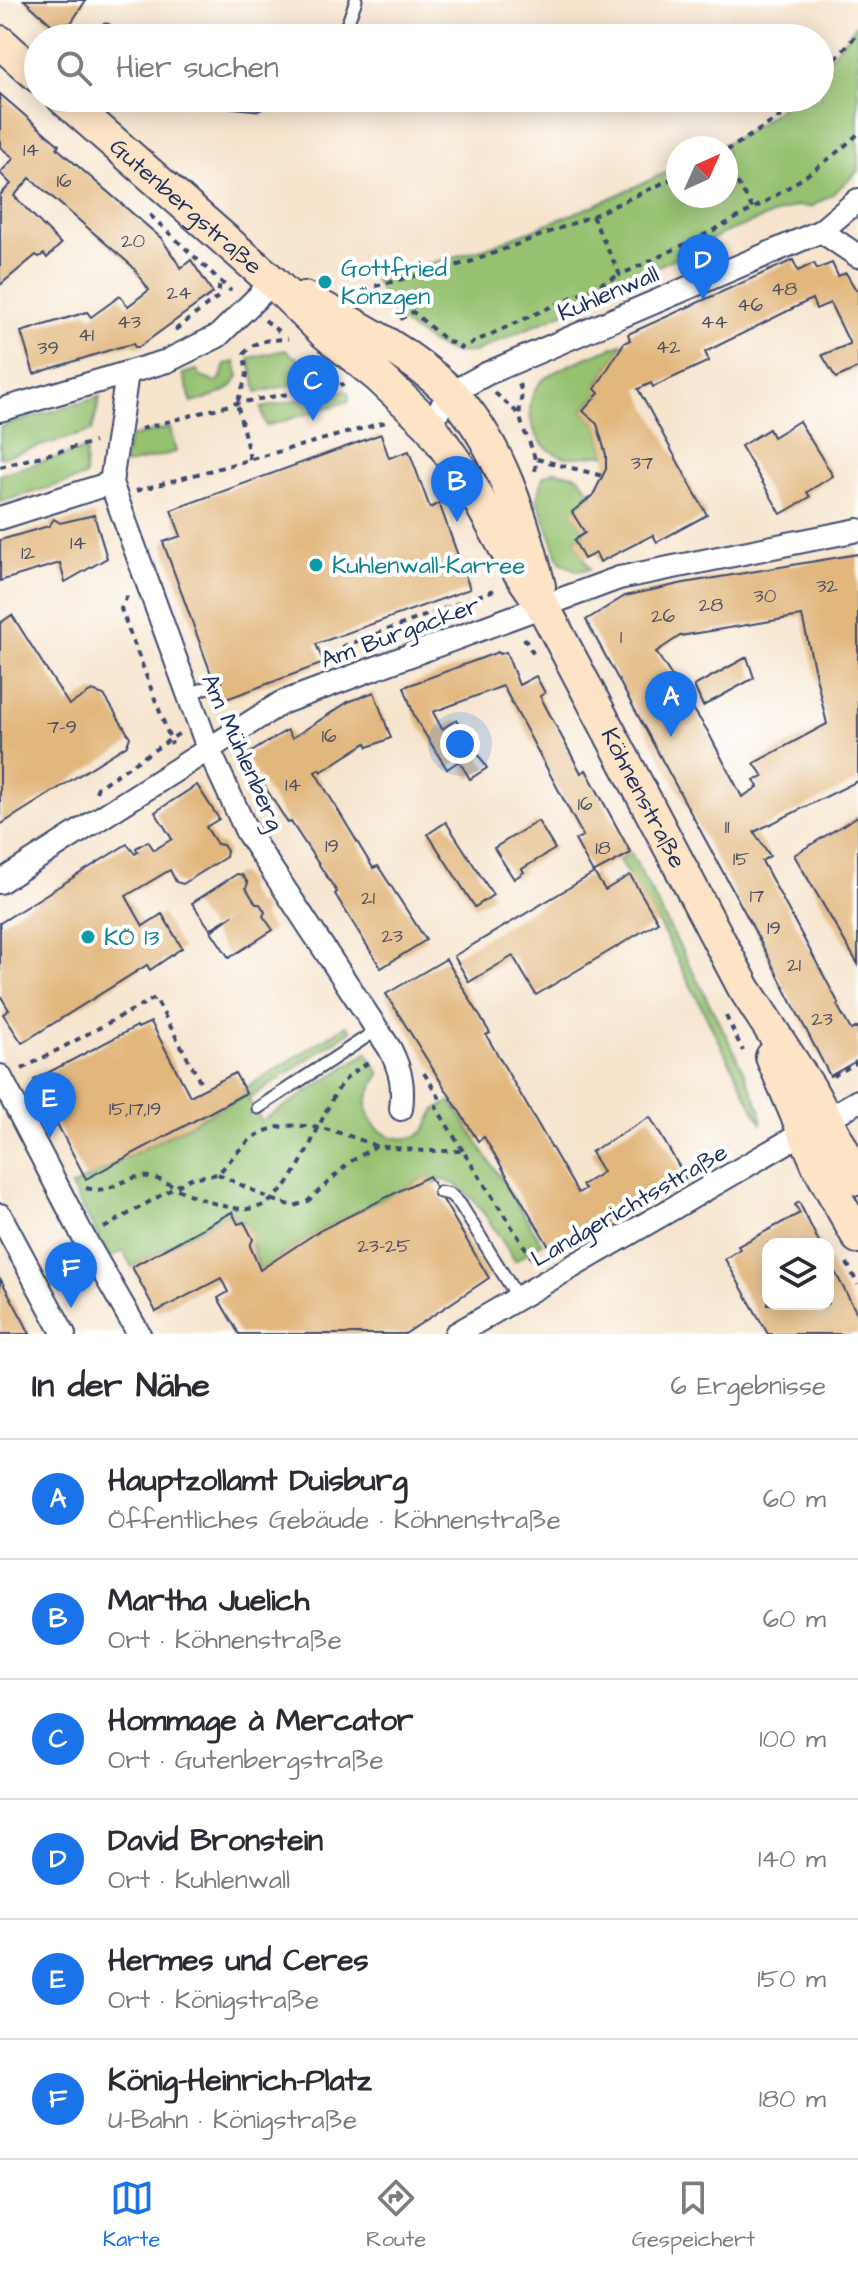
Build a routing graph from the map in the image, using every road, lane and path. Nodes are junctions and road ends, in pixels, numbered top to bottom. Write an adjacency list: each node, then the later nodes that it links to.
1 (356, 0): 2 (lane)
2 (347, 24)
3 (858, 33): 5 (path)
4 (0, 42): 6 (main road)
5 (834, 61)
6 (24, 63)
7 (79, 112): 19 (main road, Gutenbergstraße)
8 (787, 112): 10 (path)
9 (858, 134): 14 (path)
10 (738, 143)
11 (666, 182): 15 (path)
12 (738, 184): 14 (path)
13 (858, 200): 16 (street, Kuhlenwall)
14 (753, 209): 18 (path)
15 (592, 216): 18 (path); 20 (path)
16 (821, 231): 17 (street); 25 (street, Kuhlenwall)
17 (858, 256)
18 (620, 275): 22 (path)
19 (273, 282): 22 (main road, Gutenbergstraße); 23 (street)
20 (362, 299)
21 (288, 339): 26 (path)
22 (381, 343): 25 (main road, Gutenbergstraße); 26 (path); 29 (main road, Gutenbergstraße)
23 (127, 373): 27 (street); 37 (street)
24 (518, 382): 32 (path)
25 (451, 393): 29 (street, Kuhlenwall); 42 (main road, Köhnenstraße)
26 (237, 403): 30 (path); 33 (path)
27 (0, 410)
28 (392, 420): 33 (path)
29 (429, 424): 42 (main road, Köhnenstraße)
30 (133, 431)
31 (104, 439): 34 (path)
32 (537, 459): 35 (path); 36 (path)
33 (250, 460): 37 (path)
34 (0, 467)
35 (603, 476)
36 (534, 487)
37 (121, 490): 38 (path); 39 (street); 46 (street, Am Mühlenberg)
38 (142, 504)
39 (0, 518)
40 (858, 530): 42 (street, Am Burgacker)
41 (494, 590): 43 (path)
42 (544, 608): 43 (street, Am Burgacker); 49 (main road, Köhnenstraße)
43 (513, 619): 44 (path); 47 (street, Am Burgacker)
44 (540, 665)
45 (215, 684): 46 (lane)
46 (188, 695): 47 (street, Am Mühlenberg)
47 (208, 748): 48 (street, Am Burgacker); 50 (street, Am Mühlenberg)
48 (0, 882)
49 (732, 997): 52 (path); 60 (main road, Köhnenstraße)
50 (377, 1030): 57 (lane); 58 (street, Am Mühlenberg)
51 (376, 1058): 59 (path)
52 (747, 1059)
53 (424, 1072): 62 (path)
54 (1, 1078): 55 (path); 65 (street)
55 (200, 1081)
56 (858, 1101): 60 (street, Landgerichtsstraße)
57 (258, 1108)
58 (401, 1109)
59 (318, 1127): 61 (path); 63 (path); 68 (path)
60 (815, 1127): 64 (main road); 71 (main road); 74 (street, Landgerichtsstraße)
61 (376, 1146): 62 (path); 68 (path)
62 (463, 1151): 72 (path)
63 (218, 1174): 66 (path); 68 (path)
64 (858, 1179)
65 (56, 1186): 66 (path); 76 (street)
66 (173, 1186): 68 (path); 70 (path)
67 (440, 1192): 74 (lane)
68 (273, 1200)
69 (0, 1215): 75 (street)
70 (110, 1224)
71 (851, 1248): 73 (path)
72 (542, 1274)
73 (858, 1285)
74 (518, 1298): 77 (street, Landgerichtsstraße)
75 (64, 1334)
76 (139, 1334)
77 (456, 1334)

